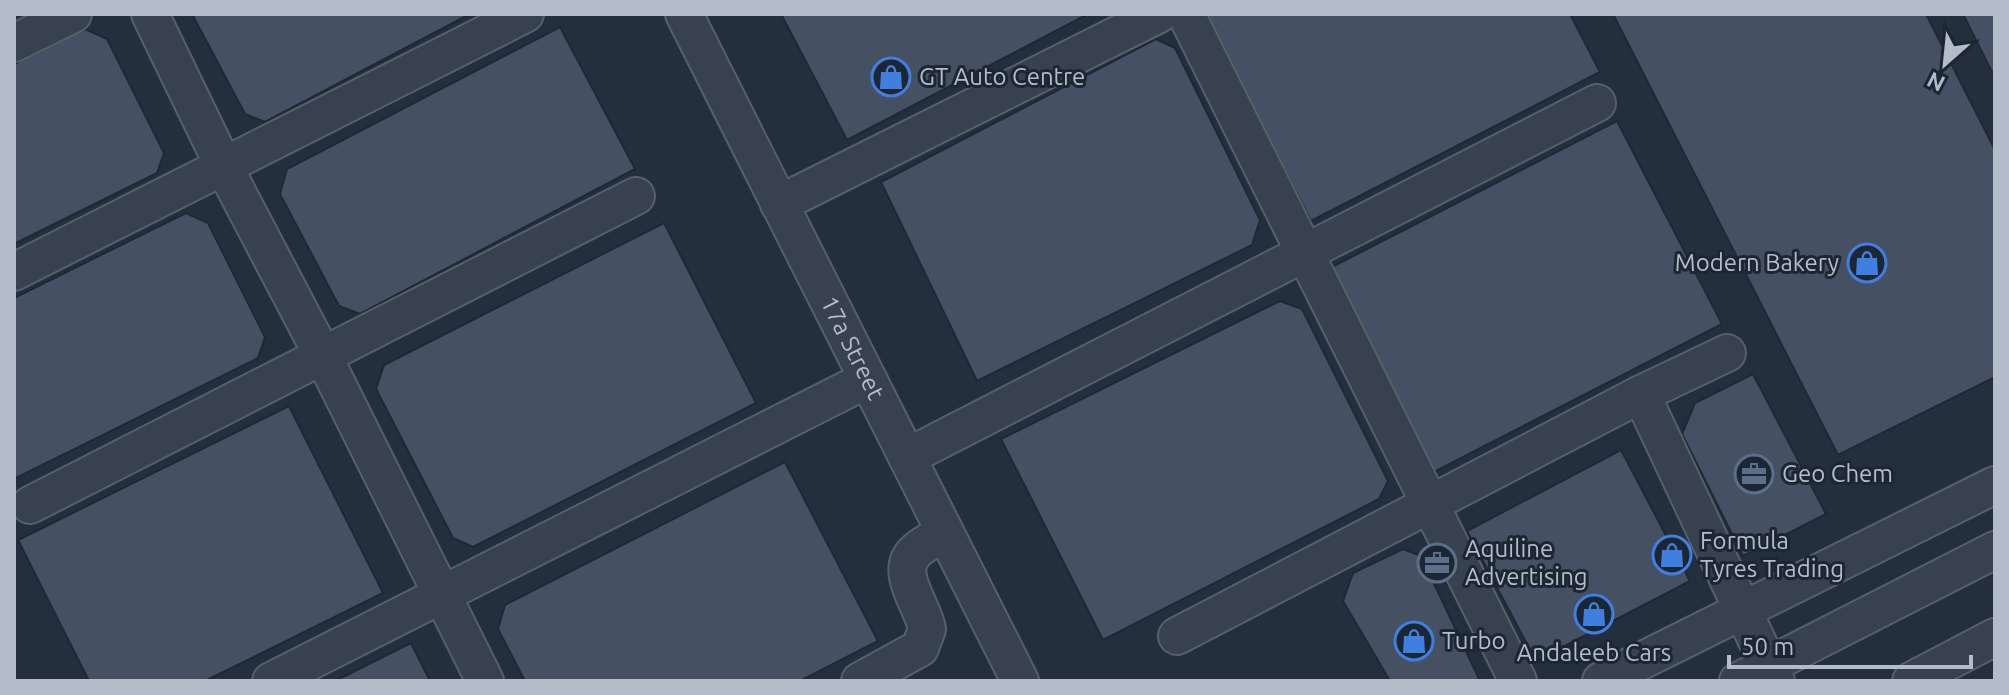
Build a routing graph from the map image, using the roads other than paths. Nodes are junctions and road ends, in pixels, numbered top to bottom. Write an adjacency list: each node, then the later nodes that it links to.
1 (73, 14): 7 (street)
2 (150, 14): 9 (street)
3 (525, 14): 9 (street)
4 (684, 14): 11 (street, 17a Street)
5 (1159, 14): 11 (street)
6 (1186, 14): 12 (street)
7 (14, 43)
8 (1597, 103): 12 (street)
9 (224, 167): 13 (street); 15 (street)
10 (636, 196): 15 (street)
11 (779, 204): 16 (street, 17a Street)
12 (1305, 253): 18 (street); 20 (street)
13 (14, 272)
14 (1727, 353): 17 (street)
15 (323, 356): 21 (street); 24 (street)
16 (868, 379): 18 (street, 17a Street); 24 (street)
17 (1641, 394): 20 (street); 25 (street)
18 (907, 457): 22 (street, 17a Street)
19 (1995, 485): 25 (street)
20 (1430, 503): 26 (street); 33 (street)
21 (30, 505)
22 (945, 533): 31 (street); 32 (street, 17a Street)
23 (1995, 550): 28 (street)
24 (442, 595): 29 (street); 30 (street)
25 (1743, 611): 28 (street); 34 (street)
26 (1177, 636)
27 (1995, 637): 35 (street)
28 (1761, 676)
29 (271, 681)
30 (485, 681)
31 (860, 681)
32 (1020, 681)
33 (1518, 681)
34 (1601, 681)
35 (1911, 681)

